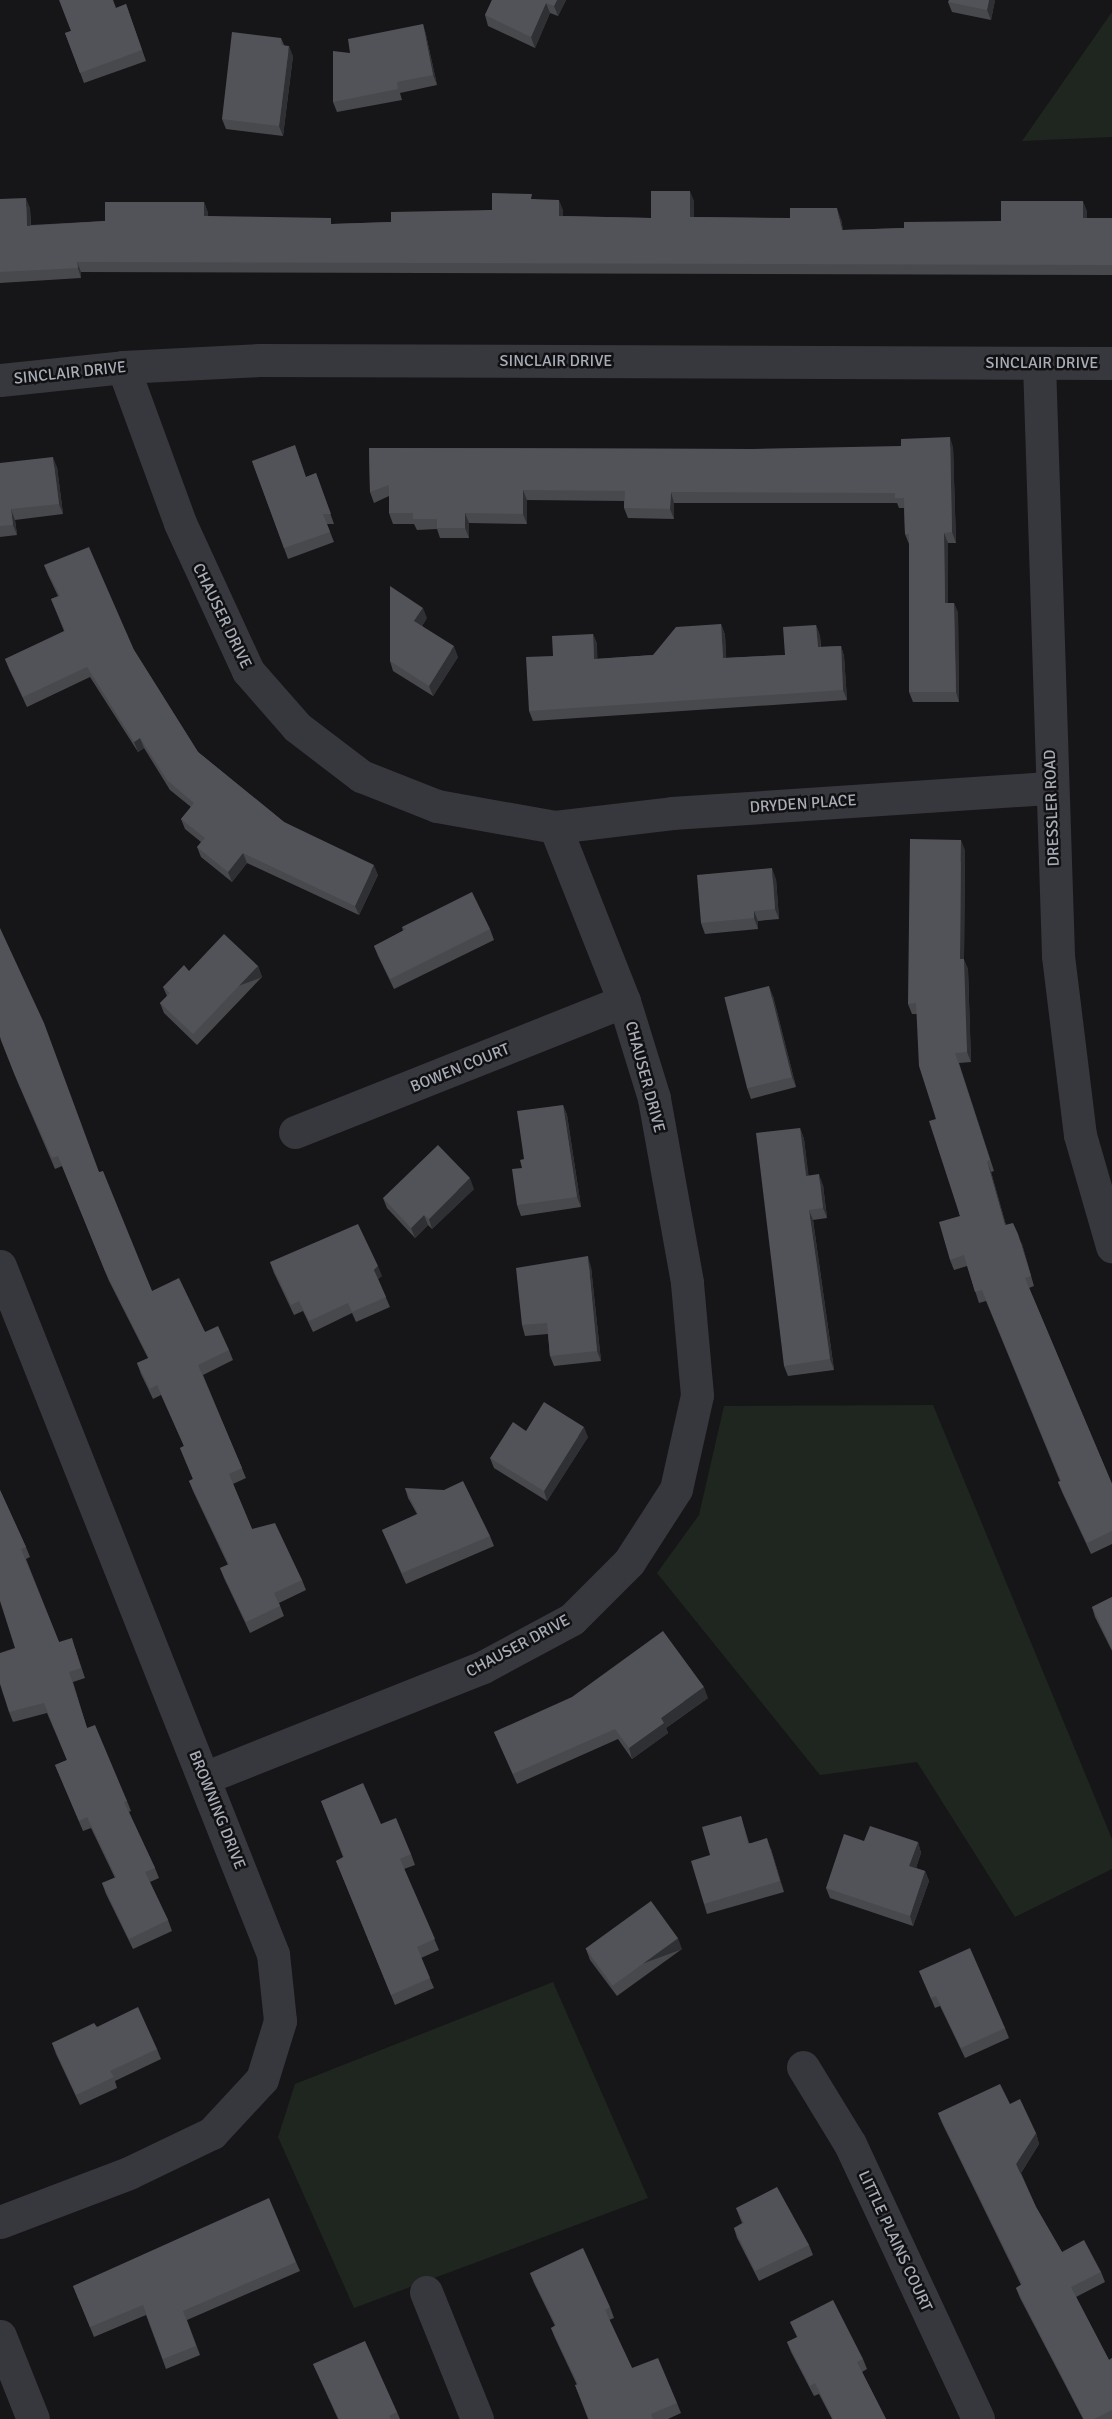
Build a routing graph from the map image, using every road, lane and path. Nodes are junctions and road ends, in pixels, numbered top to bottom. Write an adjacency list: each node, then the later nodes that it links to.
1 (1039, 363): 2 (street, SINCLAIR DRIVE); 3 (street, SINCLAIR DRIVE); 5 (street, DRESSLER ROAD)
2 (1112, 363)
3 (123, 367): 4 (street, SINCLAIR DRIVE); 6 (street, CHAUSER DRIVE)
4 (0, 380)
5 (1052, 788): 6 (street, DRYDEN PLACE); 9 (street, DRESSLER ROAD)
6 (555, 827): 7 (street, CHAUSER DRIVE)
7 (624, 1001): 8 (street, BOWEN COURT); 11 (street, CHAUSER DRIVE)
8 (295, 1132)
9 (1112, 1246)
10 (0, 1266): 11 (street, BROWNING DRIVE)
11 (204, 1778): 13 (street, BROWNING DRIVE)
12 (803, 2067): 18 (street, LITTLE PLAINS COURT)
13 (0, 2222)
14 (426, 2292): 17 (street)
15 (0, 2336): 16 (street)
16 (33, 2419)
17 (477, 2419)
18 (978, 2419)

